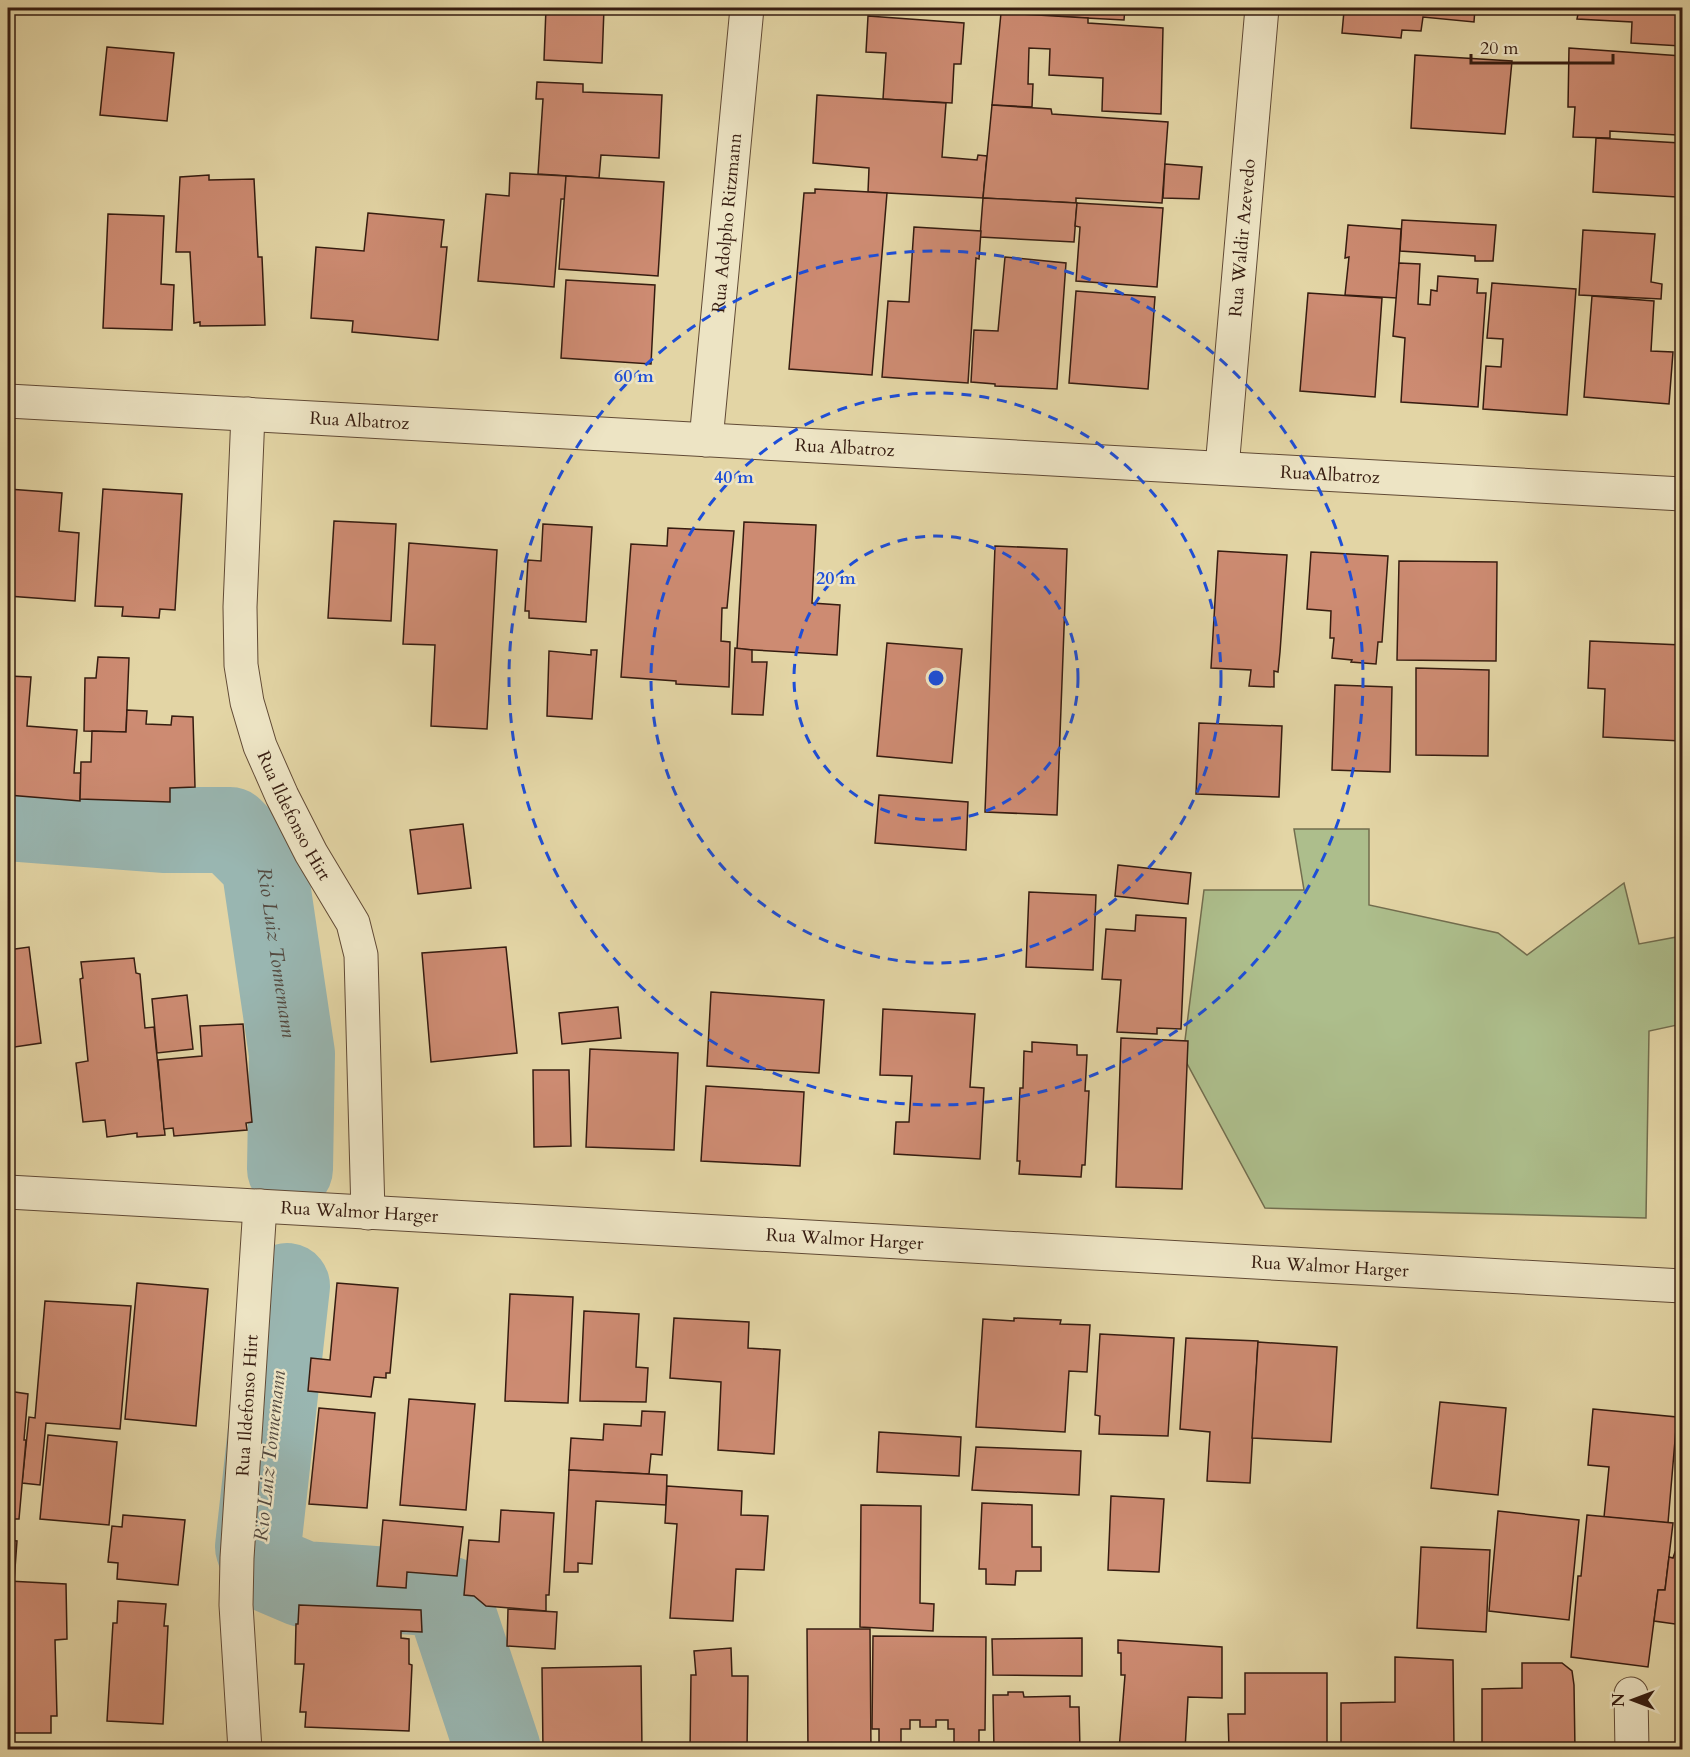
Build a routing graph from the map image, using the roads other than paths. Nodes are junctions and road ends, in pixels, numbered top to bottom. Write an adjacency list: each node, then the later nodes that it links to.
1 (747, 8): 5 (street, Rua Adolpho Ritzmann)
2 (1262, 8): 6 (street, Rua Waldir Azevedo)
3 (8, 401): 4 (street, Rua Albatroz)
4 (248, 414): 5 (street, Rua Albatroz); 10 (street, Rua Ildefonso Hirt)
5 (706, 440): 6 (street, Rua Albatroz)
6 (1222, 468): 7 (street, Rua Albatroz)
7 (1683, 494)
8 (8, 1192): 9 (street, Rua Walmor Harger)
9 (260, 1206): 10 (street, Rua Walmor Harger); 13 (street, Rua Ildefonso Hirt)
10 (368, 1213): 11 (street, Rua Walmor Harger)
11 (1683, 1286)
12 (1631, 1694): 14 (street)
13 (245, 1749)
14 (1632, 1749)

